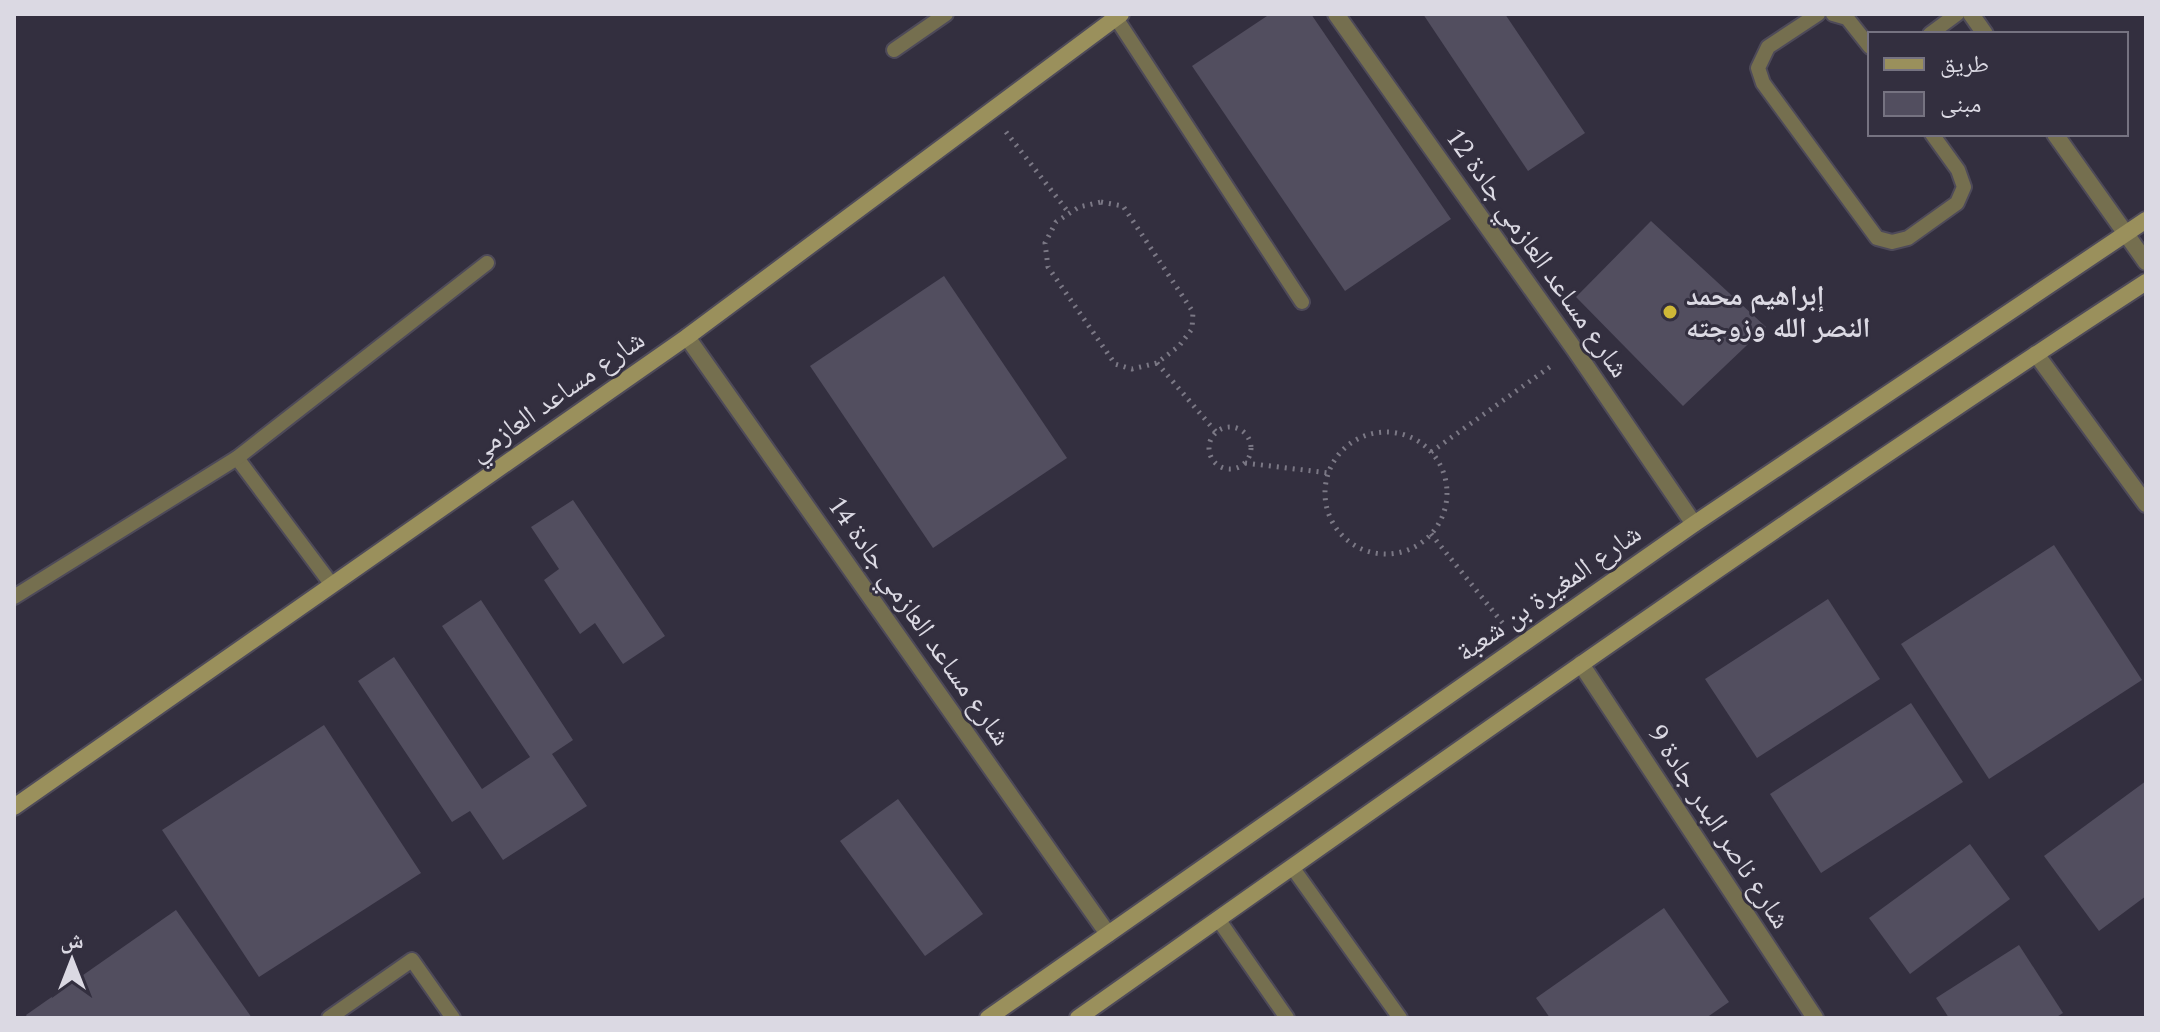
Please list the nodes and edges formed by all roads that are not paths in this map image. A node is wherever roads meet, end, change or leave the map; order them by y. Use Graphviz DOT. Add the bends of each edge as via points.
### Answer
graph roads {
  1 [pos="946,14"];
  2 [pos="1336,14"];
  3 [pos="1818,14"];
  4 [pos="1833,14"];
  5 [pos="1957,14"];
  6 [pos="1971,14"];
  7 [pos="1118,16"];
  8 [pos="1933,32"];
  9 [pos="1984,32"];
  10 [pos="1868,44"];
  11 [pos="894,50"];
  12 [pos="1933,136"];
  13 [pos="2056,136"];
  14 [pos="2146,220"];
  15 [pos="2125,233"];
  16 [pos="2146,262"];
  17 [pos="487,263"];
  18 [pos="2146,282"];
  19 [pos="1302,302"];
  20 [pos="687,337"];
  21 [pos="2036,354"];
  22 [pos="237,458"];
  23 [pos="2146,504"];
  24 [pos="1694,524"];
  25 [pos="332,585"];
  26 [pos="14,597"];
  27 [pos="1581,664"];
  28 [pos="14,807"];
  29 [pos="1292,867"];
  30 [pos="1218,919"];
  31 [pos="1108,934"];
  32 [pos="329,1018"];
  33 [pos="453,1018"];
  34 [pos="988,1018"];
  35 [pos="1078,1018"];
  36 [pos="1287,1018"];
  37 [pos="1400,1018"];
  38 [pos="1815,1018"];
  1 -- 11 [label="lane"];
  2 -- 24 [label="street, شارع مساعد العازمي جادة 12"];
  3 -- 12 [label="lane" via="1768,47 1758,68 1763,83 1877,238 1908,238 1957,203 1964,187"];
  4 -- 10 [label="lane" via="1847,18"];
  5 -- 8 [label="lane"];
  6 -- 9 [label="street"];
  7 -- 19 [label="lane"];
  7 -- 20 [label="main road, شارع مساعد العازمي"];
  13 -- 15 [label="street"];
  14 -- 15 [label="main road, شارع المغيرة بن شعبة"];
  15 -- 16 [label="street"];
  15 -- 24 [label="main road, شارع المغيرة بن شعبة"];
  17 -- 22 [label="lane"];
  18 -- 21 [label="main road"];
  20 -- 25 [label="main road, شارع مساعد العازمي"];
  20 -- 31 [label="street, شارع مساعد العازمي جادة 14"];
  21 -- 23 [label="street"];
  21 -- 27 [label="main road"];
  22 -- 25 [label="lane"];
  22 -- 26 [label="lane"];
  24 -- 31 [label="main road, شارع المغيرة بن شعبة"];
  25 -- 28 [label="main road, شارع مساعد العازمي"];
  27 -- 29 [label="main road"];
  27 -- 38 [label="street, شارع ناصر البدر جادة 9"];
  29 -- 30 [label="main road"];
  29 -- 37 [label="lane"];
  30 -- 35 [label="main road"];
  30 -- 36 [label="lane"];
  31 -- 34 [label="main road, شارع المغيرة بن شعبة"];
  32 -- 33 [label="lane" via="412,960"];
}
